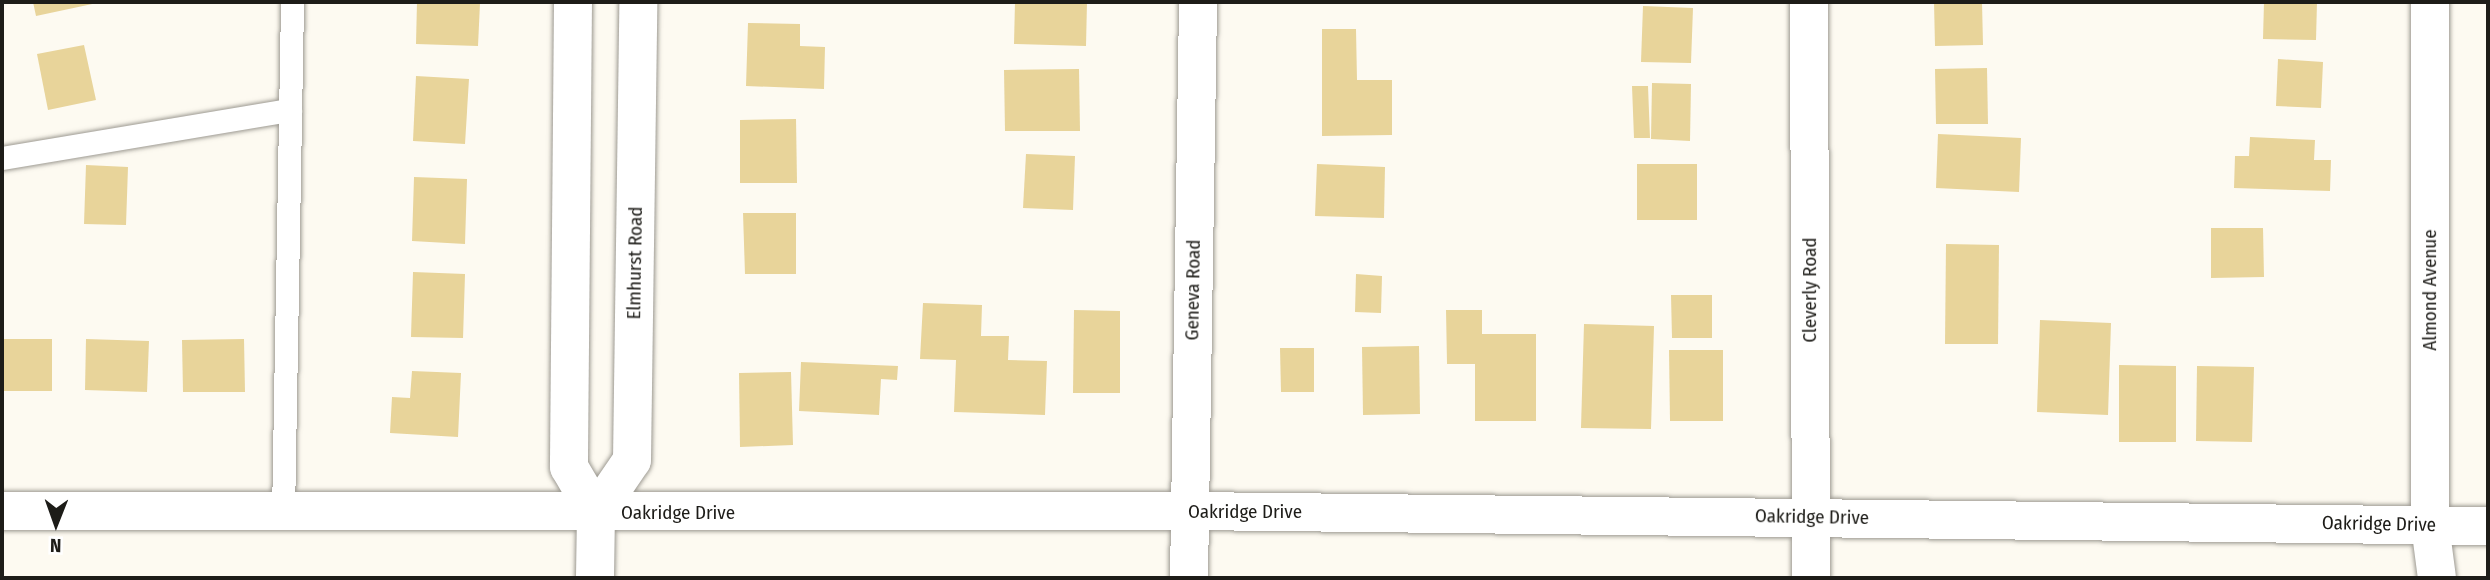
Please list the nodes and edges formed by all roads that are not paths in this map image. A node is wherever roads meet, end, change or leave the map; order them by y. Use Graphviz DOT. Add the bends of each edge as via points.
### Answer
graph roads {
  1 [pos="292,2"];
  2 [pos="573,2"];
  3 [pos="638,2"];
  4 [pos="1198,2"];
  5 [pos="1809,2"];
  6 [pos="2430,2"];
  7 [pos="290,110"];
  8 [pos="2,158"];
  9 [pos="2,511"];
  10 [pos="1190,511"];
  11 [pos="596,513"];
  12 [pos="282,514"];
  13 [pos="1811,517"];
  14 [pos="2430,525"];
  15 [pos="2488,526"];
  16 [pos="595,578"];
  17 [pos="1189,578"];
  18 [pos="1811,578"];
  19 [pos="2437,578"];
  1 -- 7 [label="lane"];
  2 -- 11 [label="street" via="569,467"];
  3 -- 11 [label="street, Elmhurst Road" via="632,460"];
  4 -- 10 [label="street, Geneva Road"];
  5 -- 13 [label="street, Cleverly Road"];
  6 -- 14 [label="street, Almond Avenue"];
  7 -- 8 [label="lane"];
  7 -- 12 [label="lane"];
  9 -- 12 [label="street, Oakridge Drive"];
  10 -- 11 [label="street, Oakridge Drive"];
  10 -- 13 [label="street, Oakridge Drive"];
  10 -- 17 [label="street, Geneva Road"];
  11 -- 12 [label="street, Oakridge Drive"];
  11 -- 16 [label="street"];
  13 -- 14 [label="street, Oakridge Drive"];
  13 -- 18 [label="street, Cleverly Road"];
  14 -- 15 [label="street, Oakridge Drive"];
  14 -- 19 [label="street, Almond Avenue"];
}
